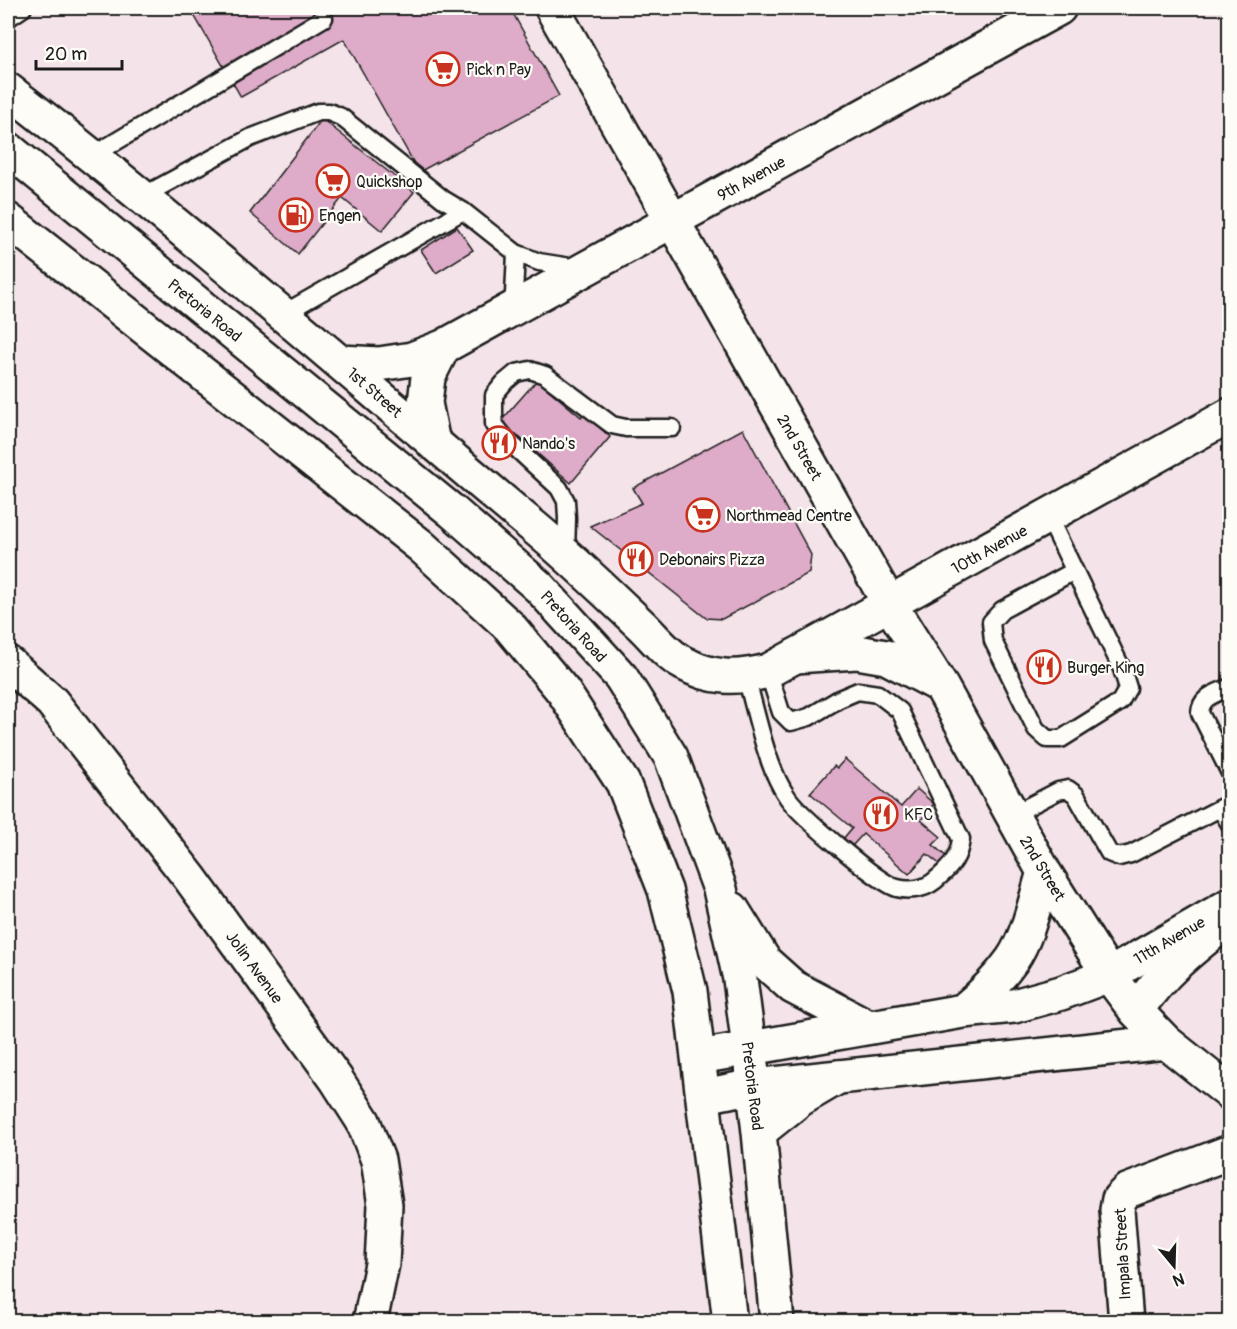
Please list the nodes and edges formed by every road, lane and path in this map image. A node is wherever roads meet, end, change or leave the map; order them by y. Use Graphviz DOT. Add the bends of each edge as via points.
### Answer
graph roads {
  1 [pos="24,8"];
  2 [pos="552,8"];
  3 [pos="1059,8"];
  4 [pos="8,18"];
  5 [pos="324,18"];
  6 [pos="8,90"];
  7 [pos="8,149"];
  8 [pos="90,157"];
  9 [pos="141,197"];
  10 [pos="463,211"];
  11 [pos="8,220"];
  12 [pos="674,220"];
  13 [pos="516,253"];
  14 [pos="586,269"];
  15 [pos="508,311"];
  16 [pos="281,315"];
  17 [pos="443,347"];
  18 [pos="340,362"];
  19 [pos="1230,415"];
  20 [pos="672,428"];
  21 [pos="433,443"];
  22 [pos="1048,516"];
  23 [pos="566,554"];
  24 [pos="1074,570"];
  25 [pos="890,604"];
  26 [pos="8,663"];
  27 [pos="769,668"];
  28 [pos="941,686"];
  29 [pos="1230,687"];
  30 [pos="1230,772"];
  31 [pos="1225,806"];
  32 [pos="1012,815"];
  33 [pos="1230,824"];
  34 [pos="1044,872"];
  35 [pos="720,890"];
  36 [pos="1230,905"];
  37 [pos="1230,919"];
  38 [pos="1109,975"];
  39 [pos="963,1011"];
  40 [pos="1136,1011"];
  41 [pos="869,1027"];
  42 [pos="1166,1042"];
  43 [pos="749,1048"];
  44 [pos="699,1057"];
  45 [pos="838,1077"];
  46 [pos="754,1086"];
  47 [pos="1230,1092"];
  48 [pos="704,1096"];
  49 [pos="759,1132"];
  50 [pos="1230,1152"];
  51 [pos="370,1322"];
  52 [pos="730,1322"];
  53 [pos="777,1322"];
  54 [pos="1126,1322"];
  1 -- 4 [label="lane"];
  2 -- 12 [label="street, 2nd Street"];
  3 -- 12 [label="street, 9th Avenue"];
  5 -- 8 [label="lane"];
  6 -- 8 [label="street, 1st Street"];
  7 -- 35 [label="street, Pretoria Road" via="453,512 539,587 621,677 671,757"];
  8 -- 9 [label="street, 1st Street"];
  9 -- 10 [label="lane" via="250,138 318,112 329,112 341,117 443,200"];
  9 -- 16 [label="street, 1st Street"];
  10 -- 13 [label="lane"];
  10 -- 16 [label="lane"];
  11 -- 44 [label="street" via="421,546 509,626 556,683 623,783 665,890 690,991"];
  12 -- 14 [label="street, 9th Avenue"];
  12 -- 25 [label="street, 2nd Street"];
  13 -- 14 [label="lane" via="539,262"];
  13 -- 15 [label="lane" via="514,294"];
  14 -- 15 [label="street, 9th Avenue"];
  15 -- 17 [label="street, 9th Avenue"];
  16 -- 18 [label="street, 1st Street"];
  17 -- 18 [label="street, 9th Avenue" via="412,359 378,364"];
  17 -- 21 [label="street" via="428,377 425,403"];
  18 -- 21 [label="street, 1st Street"];
  19 -- 22 [label="street, 10th Avenue"];
  20 -- 23 [label="lane" via="612,425 545,375 530,370 516,373 504,383 494,395 494,424 559,488 566,501"];
  21 -- 23 [label="street, 1st Street"];
  22 -- 24 [label="lane"];
  22 -- 25 [label="street, 10th Avenue"];
  23 -- 27 [label="street, 1st Street" via="680,662 709,675"];
  24 -- 24 [label="lane" via="1128,688 1120,702 1061,739 1047,739 1036,729 993,641 991,622 1002,610"];
  25 -- 27 [label="street, 10th Avenue"];
  25 -- 28 [label="street, 2nd Street"];
  26 -- 51 [label="street, Jolin Avenue" via="52,702 176,860 363,1121 378,1160 385,1205 382,1264"];
  27 -- 27 [label="lane" via="781,712 791,722 858,692 878,694 900,711 961,839 959,855 934,882 920,889 897,888 880,880 789,800 775,776"];
  27 -- 28 [label="street, 1st Street" via="857,652 886,657"];
  28 -- 32 [label="street, 2nd Street"];
  29 -- 30 [label="lane" via="1206,698 1200,713"];
  31 -- 32 [label="lane" via="1119,857 1109,853 1076,795 1068,789"];
  31 -- 33 [label="lane"];
  32 -- 34 [label="street, 2nd Street"];
  34 -- 38 [label="street, 2nd Street"];
  34 -- 39 [label="street" via="1013,959 989,989"];
  35 -- 41 [label="street" via="765,962 793,987"];
  35 -- 43 [label="street, Pretoria Road" via="740,979"];
  36 -- 38 [label="street, 11th Avenue"];
  37 -- 40 [label="street" via="1161,977"];
  38 -- 39 [label="street, 11th Avenue" via="1014,1006"];
  38 -- 40 [label="street, 2nd Street"];
  39 -- 41 [label="street, 11th Avenue"];
  40 -- 42 [label="street, 2nd Street"];
  41 -- 43 [label="street, 11th Avenue"];
  42 -- 45 [label="street"];
  42 -- 47 [label="street, 2nd Street"];
  43 -- 44 [label="street, 11th Avenue"];
  43 -- 46 [label="street, Pretoria Road"];
  44 -- 48 [label="street"];
  45 -- 46 [label="street"];
  45 -- 49 [label="street" via="799,1100"];
  46 -- 48 [label="street"];
  46 -- 49 [label="street, Pretoria Road"];
  48 -- 52 [label="street"];
  49 -- 53 [label="street, Pretoria Road"];
  50 -- 54 [label="street, Impala Street" via="1127,1191 1119,1199"];
}
